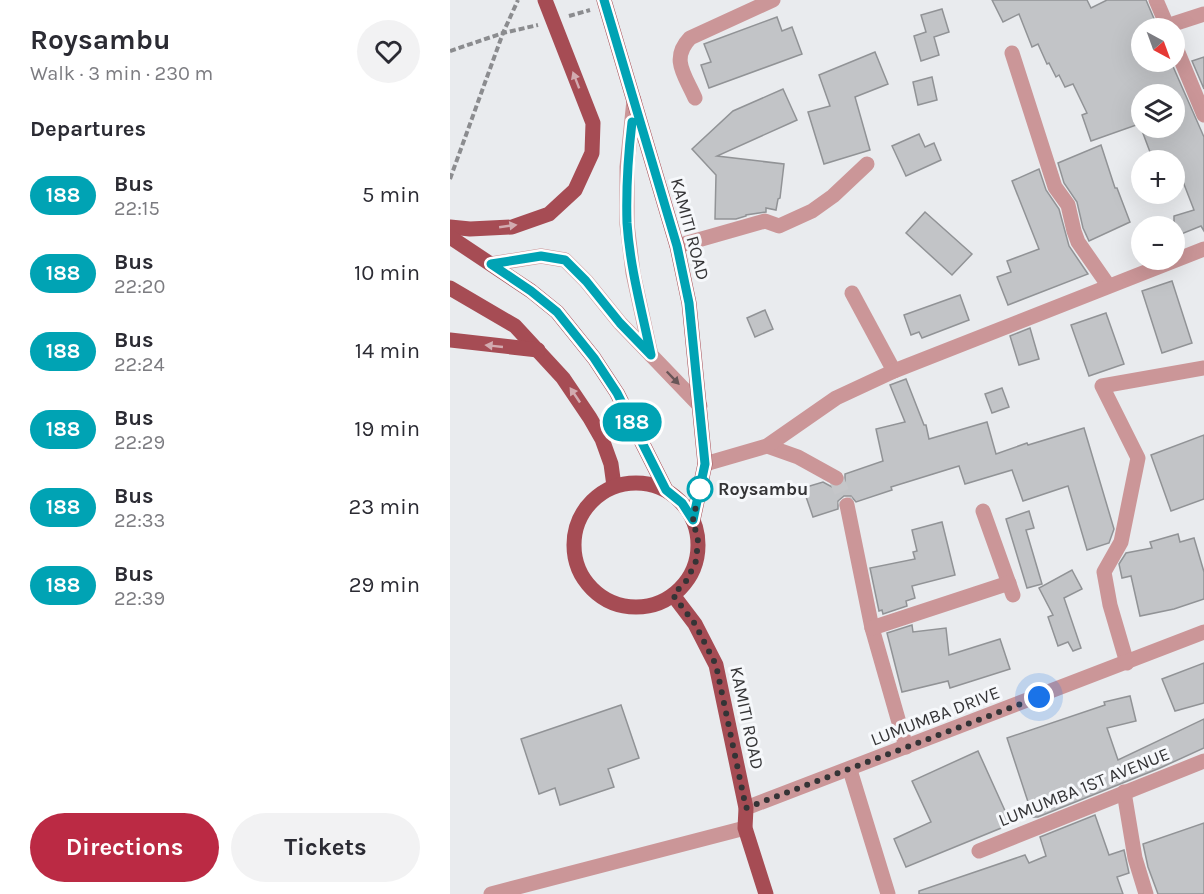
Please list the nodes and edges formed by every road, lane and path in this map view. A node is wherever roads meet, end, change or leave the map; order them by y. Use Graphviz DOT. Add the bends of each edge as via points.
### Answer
graph roads {
  1 [pos="518,0"];
  2 [pos="545,0"];
  3 [pos="773,0"];
  4 [pos="1156,0"];
  5 [pos="604,2"];
  6 [pos="1204,14"];
  7 [pos="1164,18"];
  8 [pos="553,21"];
  9 [pos="1185,21"];
  10 [pos="503,33"];
  11 [pos="450,51"];
  12 [pos="1012,53"];
  13 [pos="1185,70"];
  14 [pos="695,98"];
  15 [pos="634,100"];
  16 [pos="1204,115"];
  17 [pos="867,164"];
  18 [pos="450,179"];
  19 [pos="450,227"];
  20 [pos="450,237"];
  21 [pos="677,246"];
  22 [pos="1204,249"];
  23 [pos="491,264"];
  24 [pos="1108,285"];
  25 [pos="450,288"];
  26 [pos="852,293"];
  27 [pos="450,340"];
  28 [pos="538,350"];
  29 [pos="651,355"];
  30 [pos="1204,368"];
  31 [pos="894,371"];
  32 [pos="700,406"];
  33 [pos="767,446"];
  34 [pos="705,464"];
  35 [pos="836,477"];
  36 [pos="614,486"];
  37 [pos="666,490"];
  38 [pos="847,505"];
  39 [pos="983,511"];
  40 [pos="693,520"];
  41 [pos="673,595"];
  42 [pos="872,628"];
  43 [pos="1204,632"];
  44 [pos="1127,663"];
  45 [pos="906,747"];
  46 [pos="1204,761"];
  47 [pos="850,770"];
  48 [pos="1124,792"];
  49 [pos="746,808"];
  50 [pos="745,828"];
  51 [pos="979,851"];
  52 [pos="491,894"];
  53 [pos="766,894"];
  54 [pos="888,894"];
  55 [pos="1146,894"];
  1 -- 10 [label="path"];
  2 -- 8 [label="main road"];
  3 -- 14 [label="street" via="684,44 679,61"];
  4 -- 7 [label="street"];
  5 -- 8 [label="path"];
  5 -- 15 [label="main road, KAMITI ROAD"];
  6 -- 9 [label="street"];
  8 -- 10 [label="path"];
  19 -- 8 [label="main road, one-way" via="512,227 549,214 576,190 592,153 593,123"];
  10 -- 11 [label="path"];
  10 -- 18 [label="path"];
  12 -- 24 [label="street" via="1055,187 1068,204 1078,242"];
  13 -- 16 [label="street"];
  15 -- 21 [label="main road, KAMITI ROAD"];
  15 -- 29 [label="street, KAMITI ROAD" via="627,167 627,224"];
  17 -- 21 [label="street" via="812,211 779,226 765,221"];
  20 -- 23 [label="main road"];
  21 -- 32 [label="main road, KAMITI ROAD" via="689,303"];
  22 -- 24 [label="street"];
  23 -- 29 [label="street" via="541,256 565,260"];
  23 -- 37 [label="main road" via="557,312 594,358 617,393"];
  24 -- 31 [label="street"];
  25 -- 28 [label="main road" via="515,326"];
  26 -- 31 [label="street"];
  28 -- 27 [label="main road, one-way"];
  36 -- 28 [label="main road, one-way" via="602,439 563,378"];
  29 -- 32 [label="street, one-way"];
  30 -- 44 [label="street" via="1102,386 1138,458 1121,542 1104,572"];
  31 -- 33 [label="street" via="836,399"];
  32 -- 34 [label="main road, KAMITI ROAD"];
  33 -- 34 [label="street"];
  33 -- 35 [label="street"];
  34 -- 40 [label="main road, KAMITI ROAD"];
  36 -- 37 [label="main road" via="647,483"];
  36 -- 41 [label="main road" via="590,502 578,520 573,540 575,560 583,579 597,594 615,604 635,608"];
  37 -- 40 [label="main road" via="682,503"];
  38 -- 42 [label="street"];
  39 -- 42 [label="street" via="1011,589"];
  40 -- 41 [label="main road, KAMITI ROAD" via="698,541 696,561 687,580"];
  41 -- 49 [label="main road, KAMITI ROAD" via="695,624 716,665"];
  42 -- 45 [label="street"];
  43 -- 44 [label="street, LUMUMBA DRIVE"];
  44 -- 45 [label="street, LUMUMBA DRIVE"];
  45 -- 47 [label="street, LUMUMBA DRIVE"];
  46 -- 48 [label="street, LUMUMBA 1ST AVENUE"];
  47 -- 49 [label="street, LUMUMBA DRIVE"];
  47 -- 54 [label="street"];
  48 -- 51 [label="street, LUMUMBA 1ST AVENUE"];
  48 -- 55 [label="street" via="1135,858"];
  49 -- 50 [label="main road, KAMITI ROAD"];
  50 -- 52 [label="street"];
  50 -- 53 [label="main road, KAMITI ROAD"];
}
